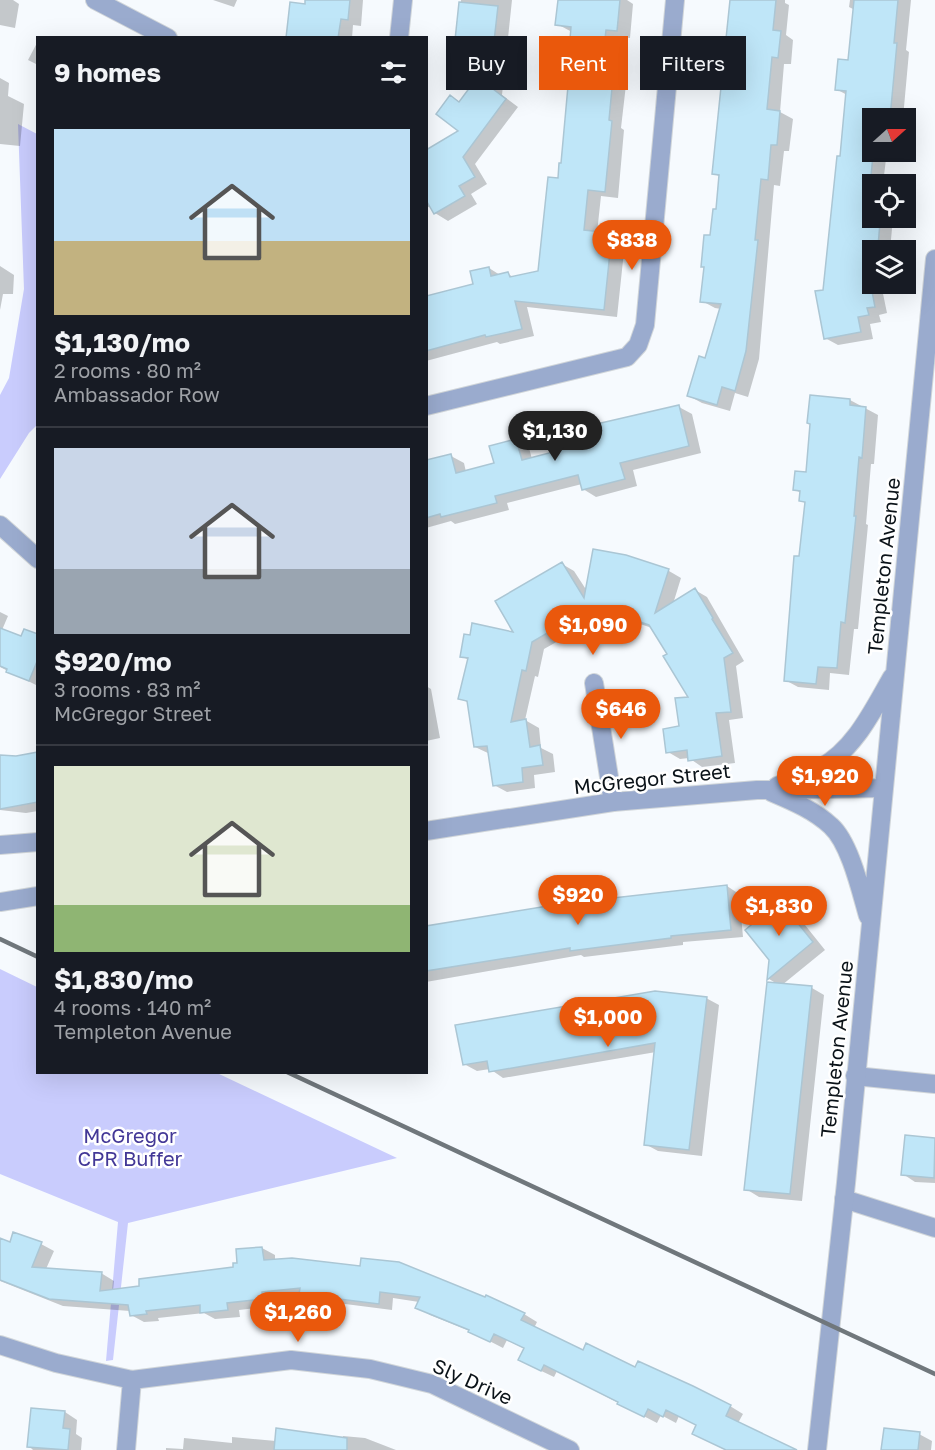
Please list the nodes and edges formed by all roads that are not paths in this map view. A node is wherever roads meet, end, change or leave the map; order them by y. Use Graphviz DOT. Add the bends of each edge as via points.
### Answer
graph roads {
  1 [pos="95,0"];
  2 [pos="403,0"];
  3 [pos="675,0"];
  4 [pos="164,36"];
  5 [pos="399,36"];
  6 [pos="935,265"];
  7 [pos="428,406"];
  8 [pos="0,525"];
  9 [pos="36,557"];
  10 [pos="895,672"];
  11 [pos="594,683"];
  12 [pos="884,788"];
  13 [pos="767,790"];
  14 [pos="613,802"];
  15 [pos="428,831"];
  16 [pos="36,842"];
  17 [pos="0,845"];
  18 [pos="36,896"];
  19 [pos="0,902"];
  20 [pos="871,926"];
  21 [pos="855,1076"];
  22 [pos="935,1084"];
  23 [pos="844,1199"];
  24 [pos="935,1228"];
  25 [pos="0,1345"];
  26 [pos="132,1380"];
  27 [pos="126,1450"];
  28 [pos="570,1450"];
  29 [pos="817,1450"];
  1 -- 4 [label="street"];
  2 -- 5 [label="street"];
  3 -- 7 [label="street" via="645,325 638,345 627,357"];
  6 -- 10 [label="street, Templeton Avenue"];
  8 -- 9 [label="street"];
  10 -- 12 [label="street, Templeton Avenue"];
  10 -- 13 [label="street" via="847,747 821,768"];
  11 -- 14 [label="street"];
  12 -- 13 [label="street, McGregor Street"];
  12 -- 20 [label="street, Templeton Avenue"];
  13 -- 14 [label="street, McGregor Street"];
  13 -- 20 [label="street" via="833,827 848,852"];
  14 -- 15 [label="street, McGregor Street"];
  16 -- 17 [label="street"];
  18 -- 19 [label="street"];
  20 -- 21 [label="street, Templeton Avenue"];
  21 -- 22 [label="street"];
  21 -- 23 [label="street, Templeton Avenue"];
  23 -- 24 [label="street"];
  23 -- 29 [label="street, Templeton Avenue"];
  25 -- 26 [label="street, Sly Drive" via="56,1363"];
  26 -- 27 [label="street"];
  26 -- 28 [label="street, Sly Drive" via="291,1360 370,1368 432,1384"];
}
